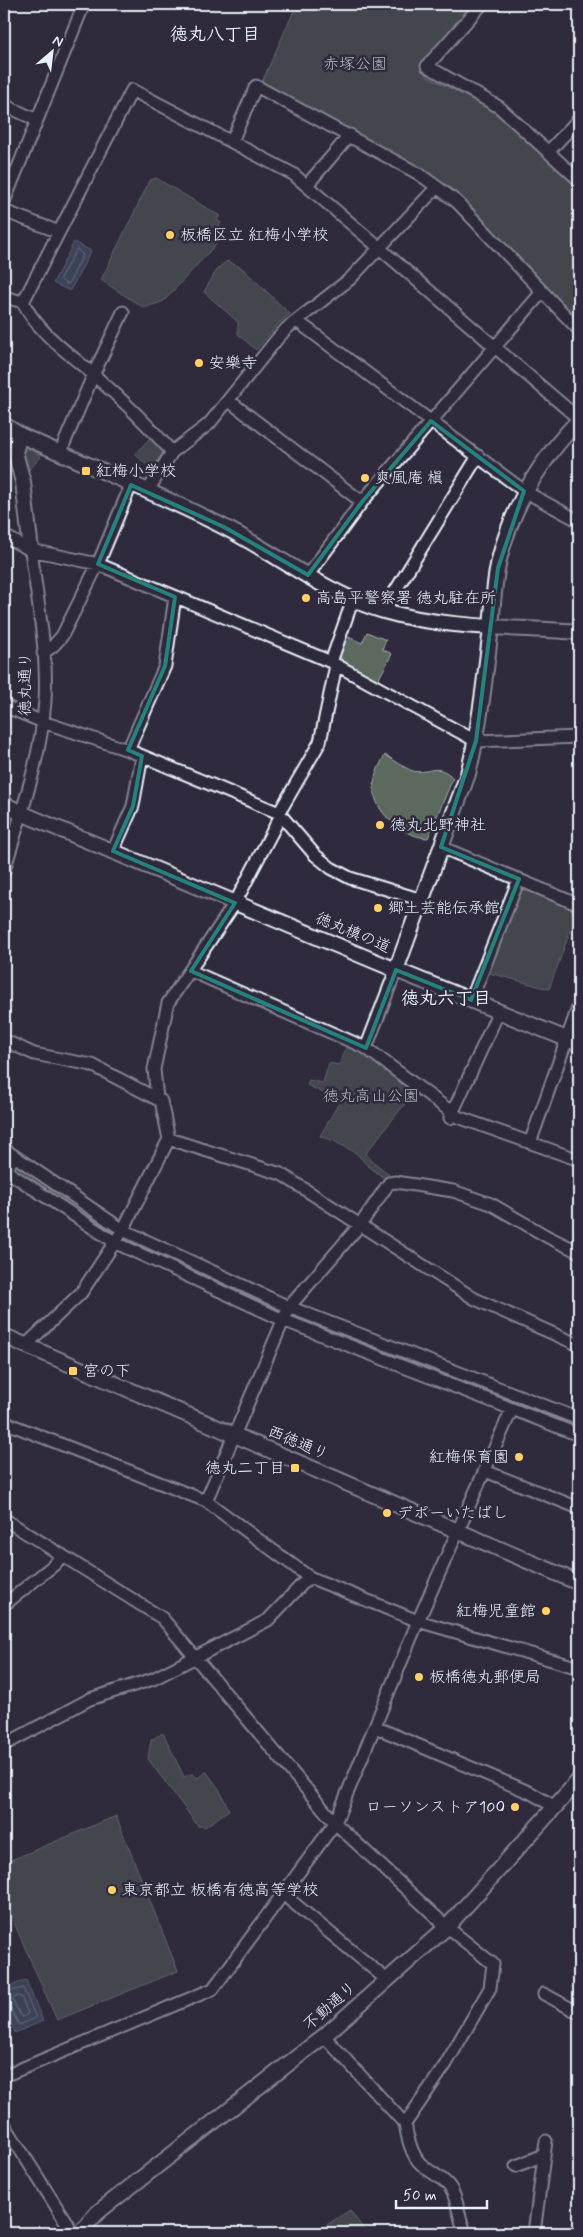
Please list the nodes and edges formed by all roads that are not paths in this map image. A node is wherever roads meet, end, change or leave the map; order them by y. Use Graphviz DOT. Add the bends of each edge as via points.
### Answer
graph roads {
  1 [pos="84,4"];
  2 [pos="482,4"];
  3 [pos="4,105"];
  4 [pos="579,118"];
  5 [pos="37,120"];
  6 [pos="350,136"];
  7 [pos="232,141"];
  8 [pos="548,151"];
  9 [pos="579,180"];
  10 [pos="307,185"];
  11 [pos="437,187"];
  12 [pos="4,202"];
  13 [pos="4,211"];
  14 [pos="59,232"];
  15 [pos="379,248"];
  16 [pos="542,292"];
  17 [pos="4,297"];
  18 [pos="23,302"];
  19 [pos="123,312"];
  20 [pos="297,321"];
  21 [pos="579,330"];
  22 [pos="496,346"];
  23 [pos="94,375"];
  24 [pos="228,400"];
  25 [pos="579,420"];
  26 [pos="431,421"];
  27 [pos="4,424"];
  28 [pos="20,435"];
  29 [pos="172,452"];
  30 [pos="60,453"];
  31 [pos="478,456"];
  32 [pos="131,485"];
  33 [pos="147,492"];
  34 [pos="524,492"];
  35 [pos="362,502"];
  36 [pos="579,521"];
  37 [pos="4,536"];
  38 [pos="31,550"];
  39 [pos="98,564"];
  40 [pos="308,575"];
  41 [pos="175,597"];
  42 [pos="353,599"];
  43 [pos="383,611"];
  44 [pos="491,625"];
  45 [pos="579,632"];
  46 [pos="43,653"];
  47 [pos="334,664"];
  48 [pos="4,706"];
  49 [pos="43,722"];
  50 [pos="579,737"];
  51 [pos="476,741"];
  52 [pos="128,750"];
  53 [pos="142,756"];
  54 [pos="4,804"];
  55 [pos="21,813"];
  56 [pos="280,814"];
  57 [pos="441,847"];
  58 [pos="113,852"];
  59 [pos="4,871"];
  60 [pos="519,879"];
  61 [pos="422,900"];
  62 [pos="235,903"];
  63 [pos="579,905"];
  64 [pos="396,970"];
  65 [pos="191,971"];
  66 [pos="471,1000"];
  67 [pos="579,1004"];
  68 [pos="499,1011"];
  69 [pos="4,1040"];
  70 [pos="573,1041"];
  71 [pos="366,1048"];
  72 [pos="157,1098"];
  73 [pos="451,1116"];
  74 [pos="169,1139"];
  75 [pos="530,1143"];
  76 [pos="4,1149"];
  77 [pos="14,1157"];
  78 [pos="579,1160"];
  79 [pos="360,1225"];
  80 [pos="124,1230"];
  81 [pos="116,1243"];
  82 [pos="579,1252"];
  83 [pos="288,1307"];
  84 [pos="283,1320"];
  85 [pos="4,1336"];
  86 [pos="26,1345"];
  87 [pos="579,1345"];
  88 [pos="512,1409"];
  89 [pos="579,1419"];
  90 [pos="4,1422"];
  91 [pos="234,1435"];
  92 [pos="579,1435"];
  93 [pos="485,1471"];
  94 [pos="206,1501"];
  95 [pos="579,1508"];
  96 [pos="4,1519"];
  97 [pos="458,1531"];
  98 [pos="62,1554"];
  99 [pos="309,1577"];
  100 [pos="579,1583"];
  101 [pos="4,1605"];
  102 [pos="418,1621"];
  103 [pos="194,1657"];
  104 [pos="579,1668"];
  105 [pos="375,1727"];
  106 [pos="4,1745"];
  107 [pos="579,1780"];
  108 [pos="555,1806"];
  109 [pos="335,1823"];
  110 [pos="284,1892"];
  111 [pos="447,1926"];
  112 [pos="387,1980"];
  113 [pos="544,1994"];
  114 [pos="579,2013"];
  115 [pos="324,2036"];
  116 [pos="4,2076"];
  117 [pos="4,2124"];
  118 [pos="405,2124"];
  119 [pos="546,2141"];
  120 [pos="544,2155"];
  121 [pos="516,2166"];
  122 [pos="73,2233"];
  123 [pos="79,2233"];
  124 [pos="466,2233"];
  125 [pos="534,2233"];
  1 -- 5 [label="street"];
  2 -- 8 [label="street" via="427,66 499,107"];
  3 -- 5 [label="street"];
  4 -- 8 [label="street"];
  5 -- 12 [label="street"];
  6 -- 7 [label="street" via="256,86"];
  6 -- 10 [label="street"];
  6 -- 11 [label="street"];
  7 -- 10 [label="street"];
  7 -- 14 [label="street" via="132,90"];
  8 -- 9 [label="street"];
  10 -- 15 [label="street"];
  11 -- 15 [label="street"];
  11 -- 16 [label="street" via="457,202"];
  13 -- 14 [label="street"];
  14 -- 18 [label="street"];
  15 -- 20 [label="street" via="350,279"];
  15 -- 22 [label="street"];
  16 -- 21 [label="street"];
  16 -- 22 [label="street"];
  17 -- 18 [label="street"];
  18 -- 23 [label="street" via="28,313 45,331"];
  19 -- 23 [label="street"];
  20 -- 24 [label="street" via="277,339"];
  20 -- 26 [label="street"];
  22 -- 25 [label="street"];
  22 -- 26 [label="street"];
  23 -- 29 [label="street" via="143,419"];
  23 -- 30 [label="street"];
  24 -- 29 [label="street" via="209,424"];
  24 -- 35 [label="street"];
  25 -- 34 [label="street, 徳丸槙の道" via="548,455"];
  26 -- 31 [label="street"];
  26 -- 35 [label="street"];
  27 -- 28 [label="street"];
  28 -- 30 [label="street"];
  28 -- 38 [label="street, 徳丸通り" via="15,452 23,482"];
  29 -- 33 [label="street"];
  30 -- 32 [label="street"];
  31 -- 34 [label="street"];
  31 -- 43 [label="street"];
  32 -- 33 [label="street"];
  32 -- 39 [label="street"];
  33 -- 40 [label="street" via="224,527"];
  34 -- 36 [label="street"];
  34 -- 44 [label="street, 徳丸槙の道" via="500,557"];
  35 -- 40 [label="street"];
  37 -- 38 [label="street"];
  38 -- 39 [label="street"];
  38 -- 46 [label="street, 徳丸通り"];
  39 -- 41 [label="street"];
  39 -- 46 [label="street" via="62,636"];
  40 -- 42 [label="street"];
  41 -- 47 [label="street"];
  41 -- 52 [label="street" via="166,666"];
  42 -- 43 [label="street"];
  42 -- 47 [label="street"];
  43 -- 44 [label="street" via="434,621"];
  44 -- 45 [label="street"];
  44 -- 51 [label="street, 徳丸槙の道"];
  46 -- 49 [label="street, 徳丸通り" via="46,680"];
  47 -- 51 [label="street"];
  47 -- 56 [label="street" via="320,742"];
  48 -- 49 [label="street"];
  49 -- 52 [label="street"];
  49 -- 55 [label="street, 徳丸通り"];
  50 -- 51 [label="street"];
  51 -- 57 [label="street, 徳丸槙の道" via="468,774"];
  52 -- 53 [label="street"];
  53 -- 56 [label="street"];
  53 -- 58 [label="street" via="133,806"];
  54 -- 55 [label="street, 徳丸槙の道"];
  55 -- 58 [label="street, 徳丸槙の道"];
  55 -- 59 [label="street, 徳丸通り"];
  56 -- 61 [label="street" via="315,855 331,868 350,878"];
  56 -- 62 [label="street"];
  57 -- 60 [label="street"];
  57 -- 61 [label="street, 徳丸槙の道"];
  58 -- 62 [label="street, 徳丸槙の道"];
  60 -- 63 [label="street"];
  60 -- 66 [label="street"];
  61 -- 64 [label="street, 徳丸槙の道"];
  62 -- 64 [label="street, 徳丸槙の道"];
  62 -- 65 [label="street"];
  64 -- 66 [label="street"];
  64 -- 71 [label="street"];
  65 -- 71 [label="street"];
  65 -- 72 [label="street" via="168,1003 154,1069"];
  66 -- 68 [label="street"];
  67 -- 70 [label="street"];
  68 -- 70 [label="street"];
  68 -- 73 [label="street"];
  69 -- 72 [label="street" via="34,1054 92,1065"];
  70 -- 75 [label="street"];
  71 -- 73 [label="street"];
  72 -- 74 [label="street" via="165,1111"];
  73 -- 75 [label="street"];
  74 -- 79 [label="street" via="281,1174"];
  74 -- 80 [label="street"];
  75 -- 78 [label="street"];
  76 -- 77 [label="street"];
  77 -- 80 [label="street"];
  77 -- 81 [label="street" via="5,1170"];
  79 -- 82 [label="street" via="389,1183 436,1186 491,1204"];
  79 -- 83 [label="street"];
  79 -- 87 [label="street" via="475,1299"];
  80 -- 81 [label="street"];
  80 -- 83 [label="street"];
  81 -- 84 [label="street"];
  81 -- 86 [label="street" via="81,1293"];
  83 -- 84 [label="street"];
  83 -- 89 [label="street"];
  84 -- 88 [label="street"];
  84 -- 91 [label="street"];
  85 -- 86 [label="street, 西徳通り"];
  86 -- 91 [label="street, 西徳通り"];
  88 -- 92 [label="street"];
  88 -- 93 [label="street"];
  90 -- 94 [label="street"];
  91 -- 94 [label="street"];
  91 -- 97 [label="street, 西徳通り"];
  93 -- 95 [label="street"];
  93 -- 97 [label="street"];
  94 -- 99 [label="street"];
  96 -- 98 [label="street"];
  97 -- 100 [label="street, 西徳通り"];
  97 -- 102 [label="street"];
  98 -- 101 [label="street" via="55,1564"];
  98 -- 103 [label="street" via="162,1618"];
  99 -- 102 [label="street"];
  99 -- 103 [label="street" via="268,1620"];
  102 -- 104 [label="street"];
  102 -- 105 [label="street"];
  103 -- 106 [label="street" via="154,1679 90,1699"];
  103 -- 109 [label="street"];
  105 -- 108 [label="street"];
  105 -- 109 [label="street"];
  107 -- 108 [label="street, 不動通り"];
  108 -- 111 [label="street, 不動通り"];
  109 -- 110 [label="street"];
  109 -- 111 [label="street"];
  110 -- 112 [label="street"];
  110 -- 116 [label="street" via="213,1989"];
  111 -- 112 [label="street, 不動通り"];
  111 -- 118 [label="street" via="493,1964 493,1974 490,1988 446,2064"];
  112 -- 115 [label="street, 不動通り"];
  113 -- 114 [label="street"];
  115 -- 118 [label="street"];
  115 -- 123 [label="street, 不動通り" via="98,2212"];
  117 -- 122 [label="street"];
  118 -- 124 [label="street" via="420,2164 448,2184 452,2191"];
  119 -- 120 [label="street"];
  120 -- 121 [label="street"];
  120 -- 125 [label="street"];
}
